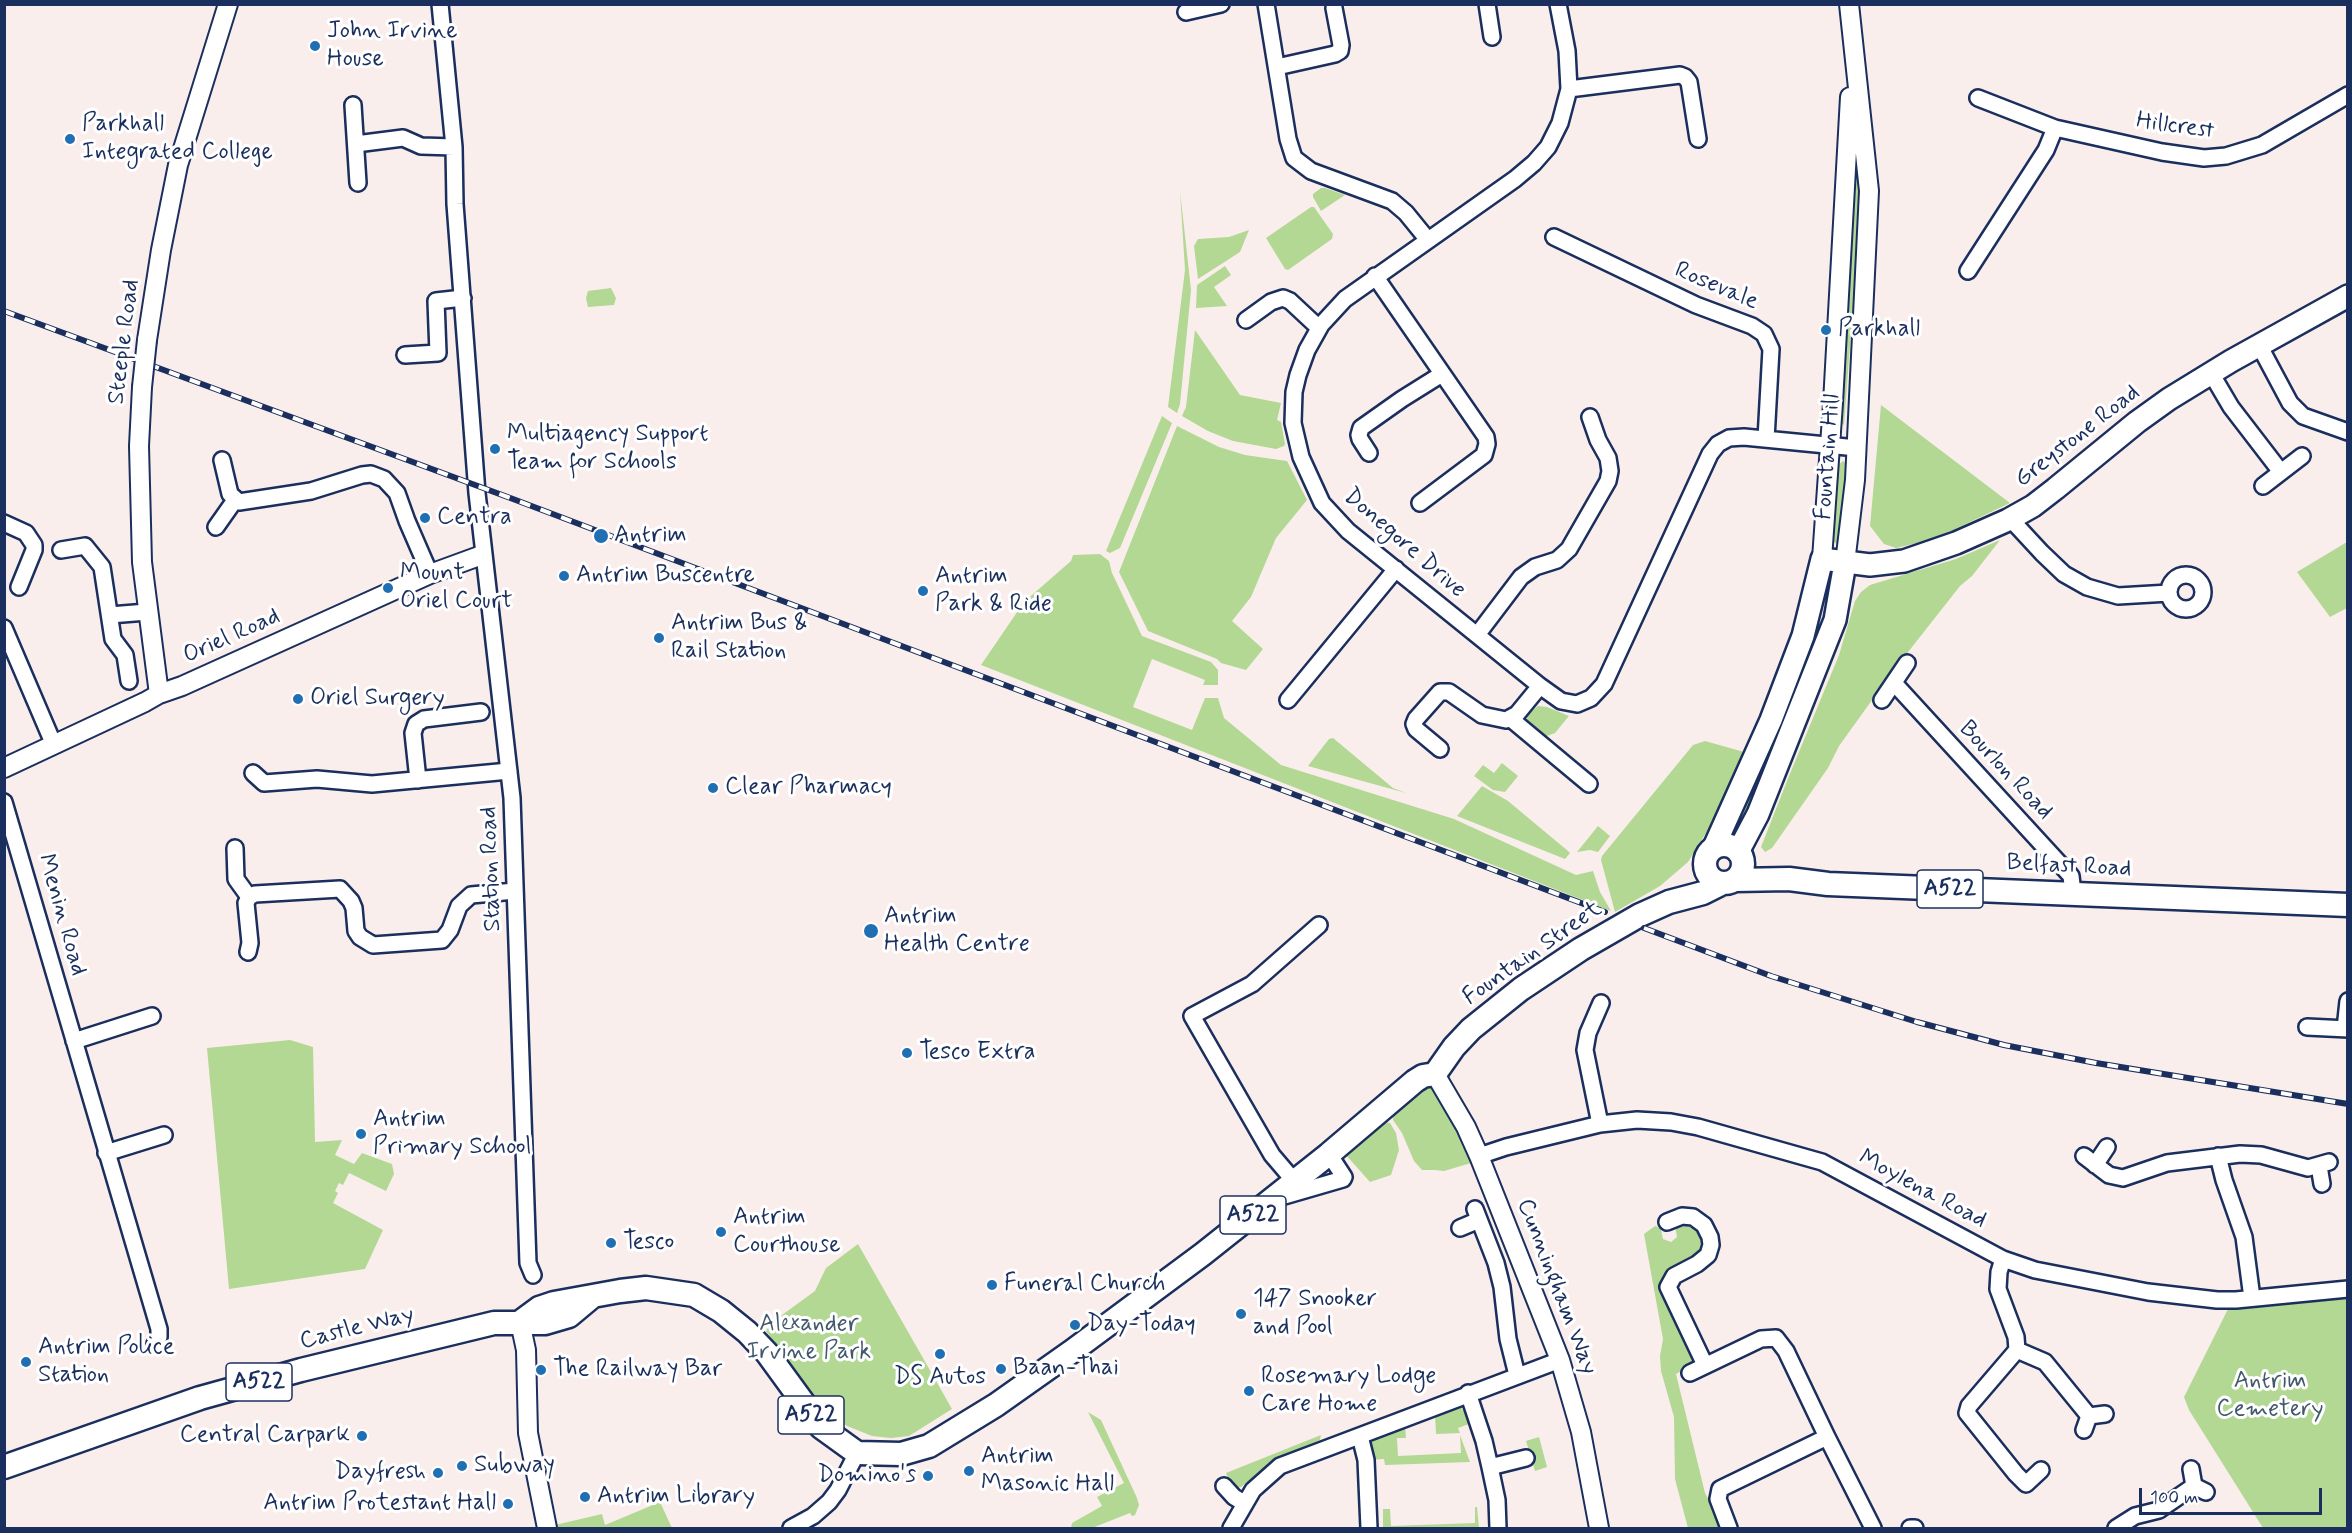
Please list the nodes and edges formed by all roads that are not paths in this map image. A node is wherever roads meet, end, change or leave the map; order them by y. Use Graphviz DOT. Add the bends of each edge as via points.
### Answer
graph roads {
  1 [pos="228,4"];
  2 [pos="440,4"];
  3 [pos="1221,4"];
  4 [pos="1266,4"];
  5 [pos="1487,4"];
  6 [pos="1558,4"];
  7 [pos="1849,4"];
  8 [pos="1334,8"];
  9 [pos="1186,12"];
  10 [pos="1492,38"];
  11 [pos="1854,46"];
  12 [pos="1277,67"];
  13 [pos="1569,89"];
  14 [pos="2348,95"];
  15 [pos="1978,98"];
  16 [pos="353,105"];
  17 [pos="2055,128"];
  18 [pos="1698,139"];
  19 [pos="356,144"];
  20 [pos="454,147"];
  21 [pos="358,183"];
  22 [pos="1554,237"];
  23 [pos="1428,240"];
  24 [pos="1968,271"];
  25 [pos="1375,276"];
  26 [pos="2348,296"];
  27 [pos="463,298"];
  28 [pos="1246,320"];
  29 [pos="1319,328"];
  30 [pos="2259,345"];
  31 [pos="405,355"];
  32 [pos="2211,373"];
  33 [pos="1443,374"];
  34 [pos="1590,417"];
  35 [pos="2348,432"];
  36 [pos="1766,439"];
  37 [pos="1831,444"];
  38 [pos="1857,448"];
  39 [pos="1369,453"];
  40 [pos="2302,456"];
  41 [pos="222,460"];
  42 [pos="2281,472"];
  43 [pos="2263,486"];
  44 [pos="235,500"];
  45 [pos="1420,503"];
  46 [pos="2012,518"];
  47 [pos="4,524"];
  48 [pos="216,527"];
  49 [pos="61,550"];
  50 [pos="482,555"];
  51 [pos="1822,559"];
  52 [pos="1845,563"];
  53 [pos="1396,569"];
  54 [pos="430,574"];
  55 [pos="19,587"];
  56 [pos="2169,593"];
  57 [pos="147,612"];
  58 [pos="110,615"];
  59 [pos="4,628"];
  60 [pos="1478,635"];
  61 [pos="1907,663"];
  62 [pos="129,681"];
  63 [pos="1894,683"];
  64 [pos="1540,686"];
  65 [pos="159,694"];
  66 [pos="1882,699"];
  67 [pos="1288,700"];
  68 [pos="481,712"];
  69 [pos="1511,719"];
  70 [pos="54,745"];
  71 [pos="1440,749"];
  72 [pos="4,768"];
  73 [pos="509,771"];
  74 [pos="254,773"];
  75 [pos="418,780"];
  76 [pos="1589,784"];
  77 [pos="4,802"];
  78 [pos="235,848"];
  79 [pos="1709,853"];
  80 [pos="1740,854"];
  81 [pos="1788,879"];
  82 [pos="1729,882"];
  83 [pos="515,891"];
  84 [pos="2073,893"];
  85 [pos="249,897"];
  86 [pos="1669,902"];
  87 [pos="2348,905"];
  88 [pos="1319,925"];
  89 [pos="248,952"];
  90 [pos="2348,1001"];
  91 [pos="1601,1003"];
  92 [pos="152,1016"];
  93 [pos="2307,1027"];
  94 [pos="2346,1029"];
  95 [pos="74,1041"];
  96 [pos="1435,1074"];
  97 [pos="1600,1124"];
  98 [pos="164,1135"];
  99 [pos="2107,1147"];
  100 [pos="106,1153"];
  101 [pos="1329,1154"];
  102 [pos="1479,1156"];
  103 [pos="2218,1156"];
  104 [pos="1295,1182"];
  105 [pos="2322,1184"];
  106 [pos="1273,1199"];
  107 [pos="1667,1222"];
  108 [pos="1460,1228"];
  109 [pos="2003,1259"];
  110 [pos="533,1275"];
  111 [pos="2348,1289"];
  112 [pos="2252,1298"];
  113 [pos="520,1322"];
  114 [pos="155,1344"];
  115 [pos="2017,1350"];
  116 [pos="1560,1359"];
  117 [pos="1705,1365"];
  118 [pos="1690,1373"];
  119 [pos="1517,1375"];
  120 [pos="1468,1393"];
  121 [pos="2093,1420"];
  122 [pos="1360,1436"];
  123 [pos="1827,1437"];
  124 [pos="857,1453"];
  125 [pos="1526,1458"];
  126 [pos="4,1467"];
  127 [pos="1490,1467"];
  128 [pos="2191,1469"];
  129 [pos="2042,1470"];
  130 [pos="1224,1486"];
  131 [pos="1244,1503"];
  132 [pos="547,1528"];
  133 [pos="791,1528"];
  134 [pos="1231,1528"];
  135 [pos="1369,1528"];
  136 [pos="1498,1528"];
  137 [pos="1599,1528"];
  138 [pos="1729,1528"];
  139 [pos="1873,1528"];
  140 [pos="1910,1528"];
  141 [pos="1915,1528"];
  142 [pos="2116,1528"];
  1 -- 57 [label="street, Steeple Road, bridge" via="178,165 147,340 139,446 139,516"];
  2 -- 20 [label="street"];
  3 -- 9 [label="street"];
  4 -- 12 [label="street"];
  5 -- 10 [label="street"];
  6 -- 13 [label="street, Donegore Drive"];
  7 -- 11 [label="street, Fountain Hill"];
  8 -- 12 [label="street" via="1340,51"];
  11 -- 37 [label="street, Fountain Hill"];
  11 -- 38 [label="street, Fountain Hill" via="1869,191"];
  12 -- 23 [label="street" via="1289,142 1297,161 1311,171 1392,201"];
  13 -- 18 [label="street" via="1680,75 1689,82"];
  13 -- 23 [label="street, Donegore Drive" via="1558,130 1540,156 1515,179"];
  14 -- 17 [label="street, Hillcrest" via="2262,145 2226,156 2195,158"];
  15 -- 17 [label="street, Hillcrest"];
  16 -- 19 [label="street"];
  17 -- 24 [label="street" via="2046,150"];
  19 -- 20 [label="street" via="404,138 421,146"];
  19 -- 21 [label="street"];
  20 -- 27 [label="street"];
  22 -- 36 [label="street, Rosevale" via="1764,334 1771,349"];
  23 -- 25 [label="street, Donegore Drive"];
  25 -- 29 [label="street, Donegore Drive" via="1345,299"];
  25 -- 33 [label="street"];
  26 -- 30 [label="main road, Greystone Road"];
  27 -- 31 [label="street" via="436,301 438,353"];
  27 -- 50 [label="street, Station Road"];
  28 -- 29 [label="street" via="1283,298"];
  29 -- 53 [label="street, Donegore Drive" via="1304,358 1294,392 1293,423 1301,457 1316,494 1331,514"];
  30 -- 32 [label="main road, Greystone Road"];
  30 -- 35 [label="street" via="2290,404 2303,416"];
  32 -- 42 [label="street" via="2231,407"];
  32 -- 46 [label="main road, Greystone Road" via="2137,422 2055,489"];
  33 -- 39 [label="street" via="1362,428 1360,439"];
  33 -- 45 [label="street" via="1487,444 1484,455"];
  34 -- 60 [label="street" via="1608,458 1608,481 1569,549 1557,560 1535,567 1521,577"];
  36 -- 37 [label="street, Donegore Drive"];
  36 -- 64 [label="street, Donegore Drive" via="1729,438 1712,451 1597,693 1585,702 1573,704 1557,699"];
  37 -- 38 [label="street, Donegore Drive"];
  37 -- 51 [label="street, Fountain Hill"];
  38 -- 52 [label="street, Fountain Hill"];
  40 -- 42 [label="street"];
  41 -- 44 [label="street"];
  42 -- 43 [label="street"];
  44 -- 48 [label="street"];
  44 -- 54 [label="street" via="244,503 311,491 362,475 377,476 397,493"];
  46 -- 52 [label="main road, Greystone Road" via="1904,561"];
  46 -- 56 [label="street" via="2064,574 2087,587 2118,596"];
  47 -- 55 [label="street" via="26,533 34,545"];
  49 -- 58 [label="street" via="85,546 102,567"];
  50 -- 54 [label="street, Oriel Road"];
  50 -- 73 [label="street, Station Road"];
  51 -- 52 [label="main road, Greystone Road"];
  51 -- 79 [label="main road, Fountain Hill" via="1803,636 1771,720"];
  52 -- 80 [label="main road, Fountain Hill" via="1835,620"];
  53 -- 60 [label="street, Donegore Drive"];
  53 -- 67 [label="street"];
  54 -- 65 [label="street, Oriel Road"];
  57 -- 58 [label="street"];
  57 -- 65 [label="street, Steeple Road"];
  58 -- 62 [label="street" via="113,639 126,657"];
  59 -- 70 [label="street"];
  60 -- 64 [label="street, Donegore Drive"];
  61 -- 63 [label="street"];
  63 -- 66 [label="street"];
  63 -- 84 [label="street, Bourlon Road" via="2071,876"];
  64 -- 69 [label="street"];
  65 -- 70 [label="street, Oriel Road"];
  68 -- 75 [label="street" via="424,719 416,724 413,733"];
  69 -- 71 [label="street" via="1489,718 1449,692 1440,692 1414,724"];
  69 -- 76 [label="street"];
  70 -- 72 [label="street, Oriel Road"];
  73 -- 75 [label="street"];
  73 -- 83 [label="street, Station Road"];
  74 -- 75 [label="street" via="264,783 317,778 364,784"];
  77 -- 95 [label="street, Menin Road"];
  78 -- 85 [label="street" via="236,879"];
  79 -- 80 [label="main road, A522" via="1726,845"];
  79 -- 82 [label="main road" via="1704,865 1708,876 1718,882"];
  79 -- 86 [label="main road, Fountain Street / A522"];
  80 -- 81 [label="main road, Belfast Road / A522"];
  80 -- 82 [label="main road" via="1743,867"];
  81 -- 82 [label="main road, Belfast Road / A522"];
  81 -- 84 [label="main road, Belfast Road / A522" via="1828,884"];
  82 -- 86 [label="main road, Fountain Street / A522"];
  83 -- 85 [label="street" via="471,895 459,906 442,940 373,945 356,931 354,908 340,889"];
  83 -- 110 [label="street, Station Road" via="528,1263"];
  84 -- 87 [label="main road, Belfast Road / A522"];
  85 -- 89 [label="street"];
  86 -- 96 [label="main road, Fountain Street / A522" via="1552,967 1496,1008 1454,1047"];
  88 -- 104 [label="street" via="1252,984 1192,1016 1272,1155"];
  90 -- 94 [label="street"];
  91 -- 97 [label="street" via="1585,1046"];
  92 -- 95 [label="street"];
  93 -- 94 [label="street"];
  95 -- 100 [label="street, Menin Road"];
  96 -- 101 [label="main road, Fountain Street / A522" via="1415,1081"];
  96 -- 102 [label="street, Cunningham Way"];
  97 -- 102 [label="street, Moylena Road"];
  97 -- 109 [label="street, Moylena Road" via="1637,1120 1698,1127 1822,1162"];
  98 -- 100 [label="street"];
  99 -- 103 [label="street" via="2090,1160 2109,1175 2123,1178 2167,1163"];
  100 -- 114 [label="street, Menin Road" via="159,1329"];
  101 -- 104 [label="main road, Fountain Street / A522"];
  101 -- 106 [label="street, Fountain Street" via="1343,1179"];
  102 -- 116 [label="street, Cunningham Way"];
  103 -- 105 [label="street" via="2253,1154 2302,1167 2324,1164"];
  103 -- 112 [label="street" via="2244,1237"];
  104 -- 106 [label="main road, Fountain Street / A522"];
  106 -- 124 [label="main road, Fountain Street / A522" via="1068,1355 929,1446 901,1454"];
  107 -- 117 [label="street" via="1682,1216 1693,1217 1704,1225 1710,1237 1708,1255 1674,1276 1668,1287"];
  108 -- 119 [label="street" via="1477,1214 1502,1287"];
  109 -- 112 [label="street, Moylena Road" via="2035,1270 2148,1292 2217,1300"];
  109 -- 115 [label="street" via="1998,1289"];
  111 -- 112 [label="street, Moylena Road"];
  113 -- 124 [label="main road, Castle Way / A522" via="539,1308 593,1296 646,1288 694,1295 747,1332 825,1432"];
  113 -- 126 [label="main road, Castle Way / A522" via="494,1323 212,1395"];
  113 -- 132 [label="street" via="526,1350 528,1425"];
  115 -- 121 [label="street" via="2044,1362"];
  115 -- 129 [label="street" via="1967,1413 2026,1484"];
  116 -- 119 [label="street"];
  116 -- 137 [label="street, Cunningham Way" via="1581,1432"];
  117 -- 118 [label="street"];
  117 -- 123 [label="street" via="1761,1340 1776,1338"];
  119 -- 120 [label="street"];
  120 -- 122 [label="street"];
  120 -- 127 [label="street"];
  122 -- 131 [label="street" via="1281,1466"];
  122 -- 135 [label="street" via="1366,1460"];
  123 -- 138 [label="street" via="1723,1487 1718,1499"];
  123 -- 139 [label="street"];
  124 -- 133 [label="street" via="829,1502"];
  125 -- 127 [label="street"];
  127 -- 136 [label="street"];
  128 -- 142 [label="street" via="2200,1489"];
  130 -- 131 [label="street"];
  131 -- 134 [label="street"];
  140 -- 141 [label="street"];
}
